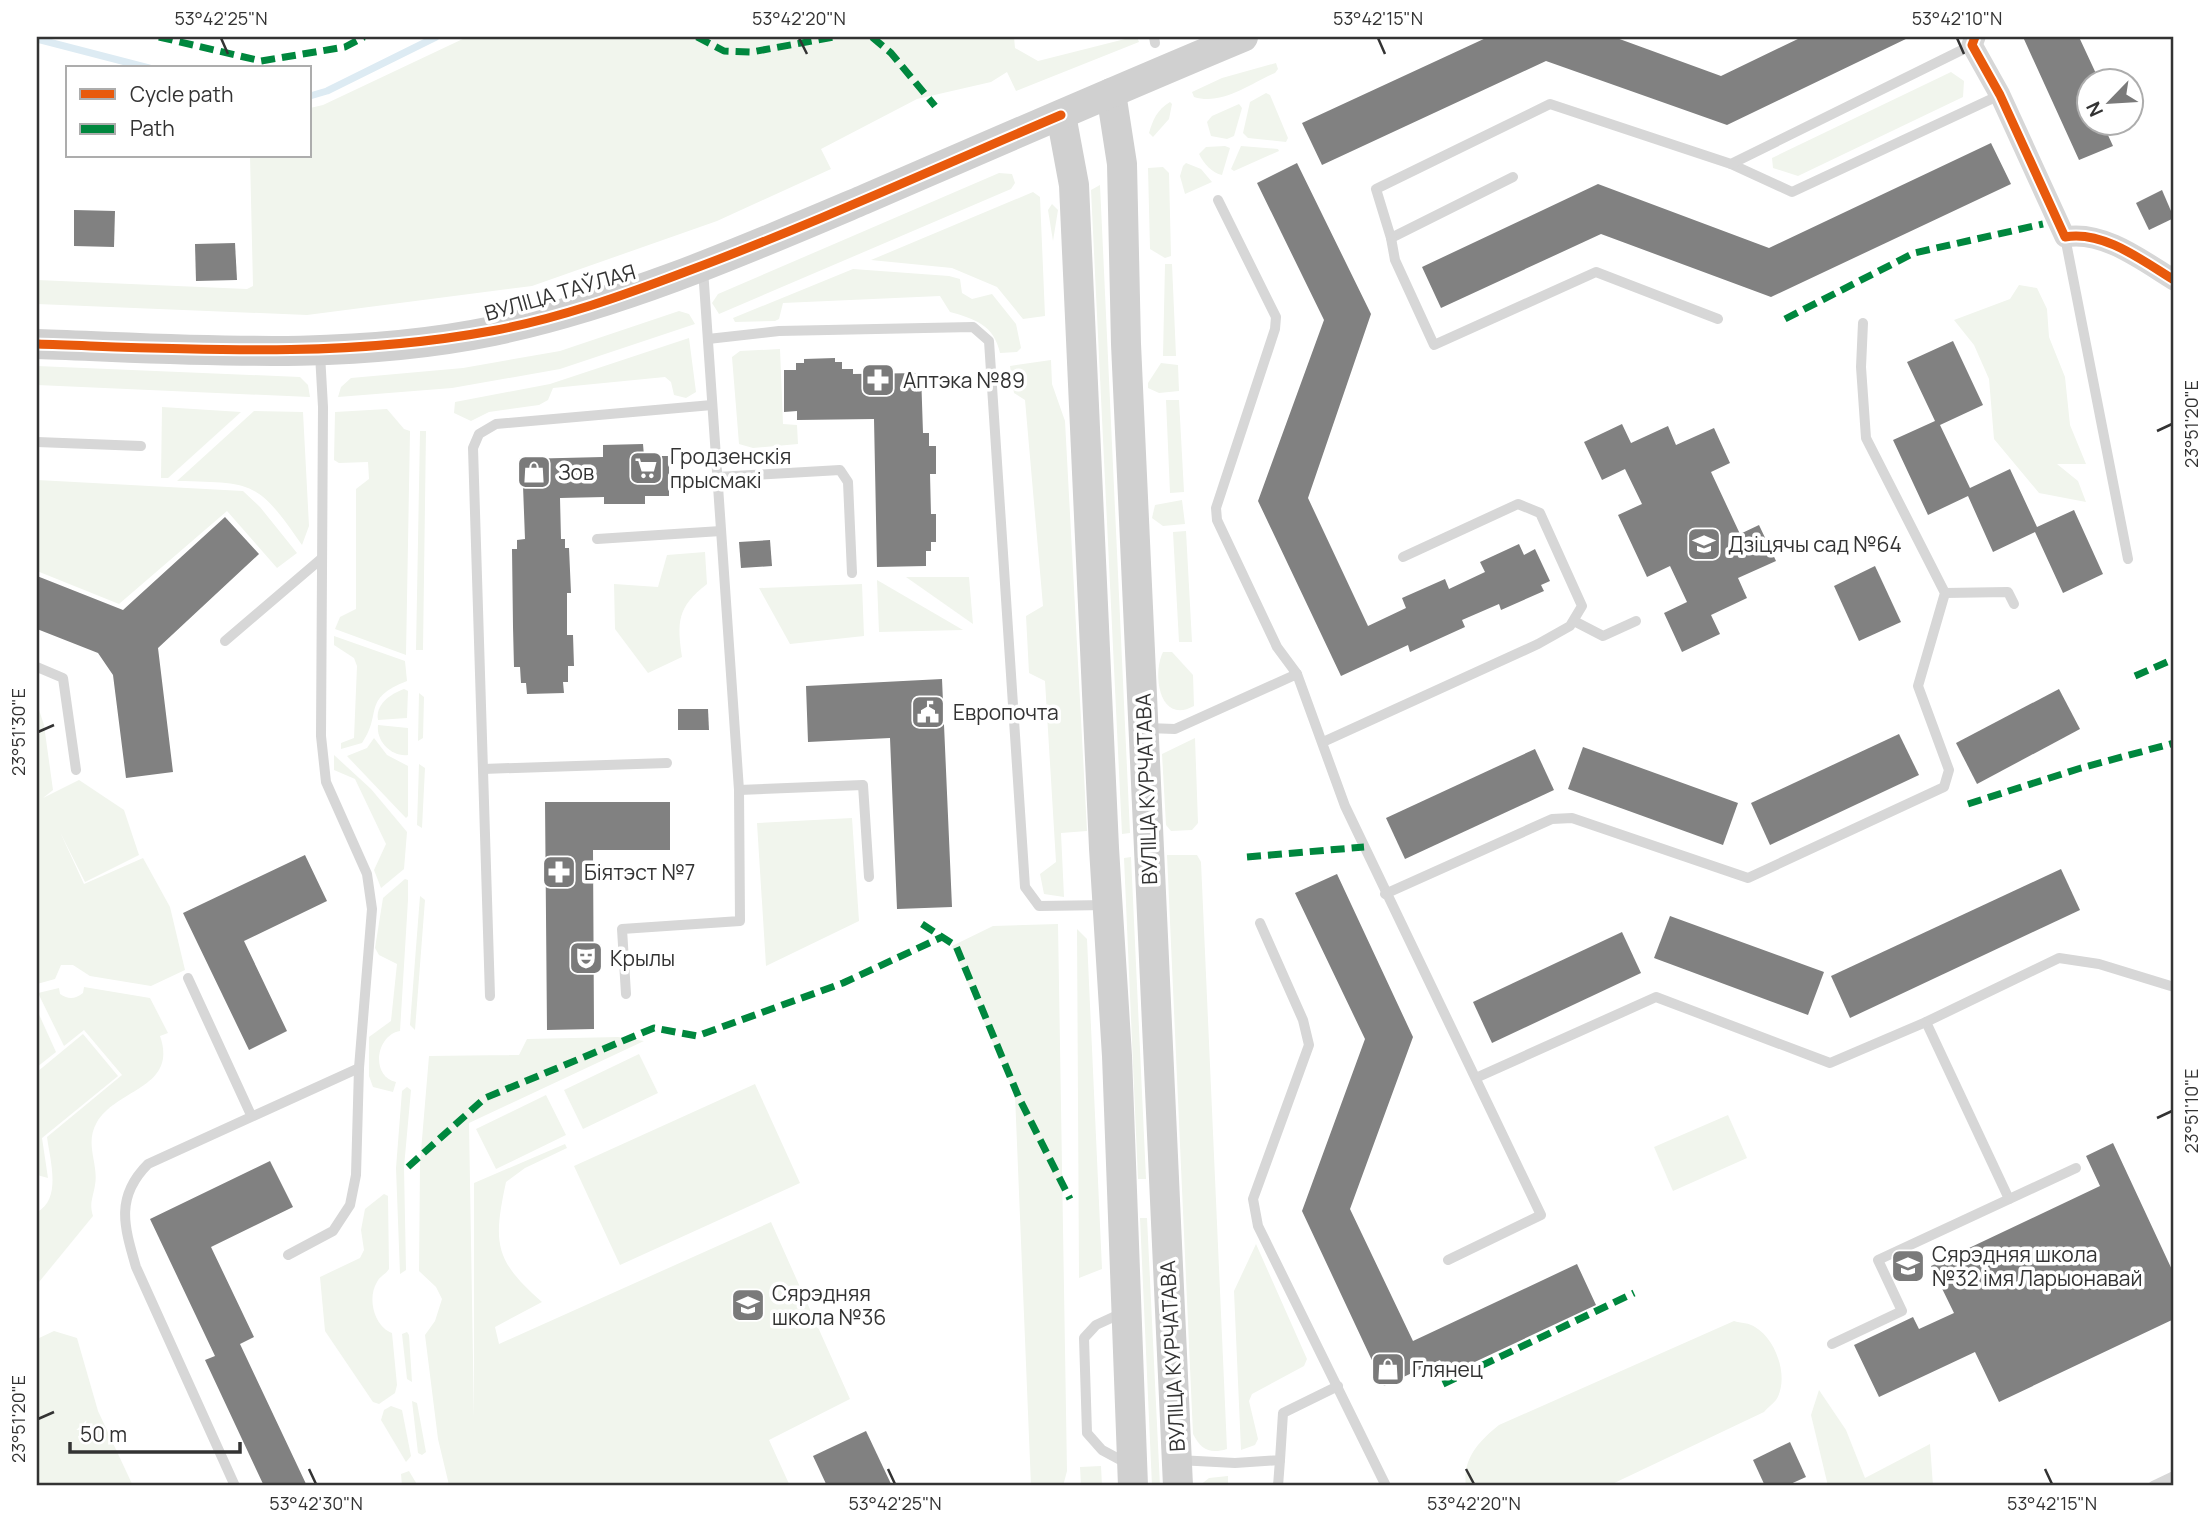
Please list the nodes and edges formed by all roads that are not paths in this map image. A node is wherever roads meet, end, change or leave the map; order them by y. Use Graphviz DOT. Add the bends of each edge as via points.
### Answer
graph roads {
  1 [pos="1243,37"];
  2 [pos="1974,41"];
  3 [pos="1111,93"];
  4 [pos="2000,95"];
  5 [pos="1061,116"];
  6 [pos="1731,164"];
  7 [pos="1513,177"];
  8 [pos="1218,200"];
  9 [pos="2065,237"];
  10 [pos="1391,238"];
  11 [pos="703,266"];
  12 [pos="2174,280"];
  13 [pos="1718,319"];
  14 [pos="1863,323"];
  15 [pos="708,339"];
  16 [pos="37,344"];
  17 [pos="320,351"];
  18 [pos="712,405"];
  19 [pos="37,442"];
  20 [pos="141,446"];
  21 [pos="718,477"];
  22 [pos="721,531"];
  23 [pos="597,539"];
  24 [pos="1403,556"];
  25 [pos="321,559"];
  26 [pos="2128,559"];
  27 [pos="852,573"];
  28 [pos="1945,593"];
  29 [pos="2014,604"];
  30 [pos="1574,621"];
  31 [pos="1636,621"];
  32 [pos="225,641"];
  33 [pos="37,667"];
  34 [pos="1297,674"];
  35 [pos="1144,728"];
  36 [pos="1323,742"];
  37 [pos="667,763"];
  38 [pos="483,769"];
  39 [pos="76,770"];
  40 [pos="739,790"];
  41 [pos="869,877"];
  42 [pos="1385,894"];
  43 [pos="1107,905"];
  44 [pos="1259,923"];
  45 [pos="188,978"];
  46 [pos="2174,987"];
  47 [pos="626,994"];
  48 [pos="490,996"];
  49 [pos="1926,1022"];
  50 [pos="359,1068"];
  51 [pos="1478,1077"];
  52 [pos="251,1115"];
  53 [pos="2076,1168"];
  54 [pos="1165,1197"];
  55 [pos="1120,1198"];
  56 [pos="2010,1199"];
  57 [pos="288,1255"];
  58 [pos="1448,1260"];
  59 [pos="1125,1312"];
  60 [pos="1832,1344"];
  61 [pos="1338,1386"];
  62 [pos="1280,1460"];
  63 [pos="1177,1473"];
  64 [pos="1132,1476"];
  65 [pos="2174,1476"];
  66 [pos="235,1486"];
  67 [pos="1278,1486"];
  68 [pos="1386,1486"];
  69 [pos="2153,1486"];
  1 -- 3 [label="main road, ВУЛІЦА ТАЎЛАЯ"];
  2 -- 4 [label="street"];
  2 -- 6 [label="lane"];
  3 -- 5 [label="main road, ВУЛІЦА ТАЎЛАЯ"];
  3 -- 35 [label="main road, ВУЛІЦА КУРЧАТАВА" via="1122,164"];
  4 -- 6 [label="lane" via="1792,192"];
  4 -- 9 [label="street"];
  5 -- 11 [label="main road, ВУЛІЦА ТАЎЛАЯ"];
  5 -- 43 [label="main road, ВУЛІЦА КУРЧАТАВА" via="1074,185"];
  6 -- 10 [label="lane" via="1550,104 1376,189"];
  7 -- 10 [label="lane"];
  8 -- 34 [label="lane" via="1276,317 1216,508 1217,520 1278,647"];
  9 -- 12 [label="street" via="2095,237"];
  9 -- 26 [label="lane"];
  10 -- 13 [label="lane" via="1395,260 1434,345 1596,272"];
  11 -- 15 [label="lane"];
  11 -- 17 [label="main road, ВУЛІЦА ТАЎЛАЯ" via="605,302 492,331"];
  14 -- 28 [label="lane" via="1866,438"];
  15 -- 18 [label="lane"];
  15 -- 43 [label="lane" via="779,331 973,327 989,341 1025,887 1039,906"];
  16 -- 17 [label="main road, ВУЛІЦА ТАЎЛАЯ"];
  17 -- 25 [label="lane"];
  18 -- 21 [label="lane"];
  18 -- 38 [label="lane" via="496,424 479,434 473,448"];
  19 -- 20 [label="lane"];
  21 -- 22 [label="lane"];
  21 -- 27 [label="lane" via="840,470 848,482"];
  22 -- 23 [label="lane"];
  22 -- 40 [label="lane"];
  24 -- 30 [label="lane" via="1518,504 1540,513 1582,606"];
  25 -- 32 [label="lane"];
  25 -- 50 [label="lane" via="321,736 326,782 367,874 372,909"];
  28 -- 29 [label="lane" via="2008,592"];
  28 -- 42 [label="lane" via="1918,686 1949,770 1944,787 1748,878 1572,818 1552,819"];
  30 -- 31 [label="lane" via="1604,636"];
  30 -- 36 [label="lane" via="1538,644"];
  33 -- 39 [label="lane" via="63,678"];
  34 -- 35 [label="lane" via="1174,729"];
  34 -- 36 [label="lane"];
  35 -- 54 [label="main road, ВУЛІЦА КУРЧАТАВА"];
  36 -- 42 [label="lane" via="1345,806"];
  37 -- 38 [label="lane"];
  38 -- 48 [label="lane"];
  40 -- 41 [label="lane" via="863,785"];
  40 -- 47 [label="lane" via="740,921 622,929"];
  42 -- 51 [label="lane"];
  43 -- 55 [label="main road, ВУЛІЦА КУРЧАТАВА"];
  44 -- 61 [label="lane" via="1303,1020 1309,1045 1253,1199 1258,1226"];
  45 -- 52 [label="lane"];
  46 -- 49 [label="lane" via="2099,964 2059,958"];
  49 -- 51 [label="lane" via="1830,1063 1656,997"];
  49 -- 56 [label="lane"];
  50 -- 52 [label="lane"];
  50 -- 57 [label="lane" via="356,1175 350,1205 333,1231"];
  51 -- 58 [label="lane" via="1541,1215"];
  52 -- 66 [label="lane" via="148,1164 126,1195 125,1229 136,1267"];
  53 -- 56 [label="lane"];
  54 -- 55 [label="main road"];
  54 -- 63 [label="main road, ВУЛІЦА КУРЧАТАВА"];
  55 -- 59 [label="main road, ВУЛІЦА КУРЧАТАВА"];
  56 -- 60 [label="lane" via="1878,1260 1902,1311"];
  59 -- 64 [label="main road, ВУЛІЦА КУРЧАТАВА"];
  59 -- 64 [label="lane" via="1096,1325 1084,1338 1087,1433"];
  61 -- 62 [label="lane" via="1283,1413"];
  61 -- 68 [label="lane"];
  62 -- 63 [label="lane"];
  62 -- 67 [label="lane"];
  65 -- 69 [label="lane"];
}
